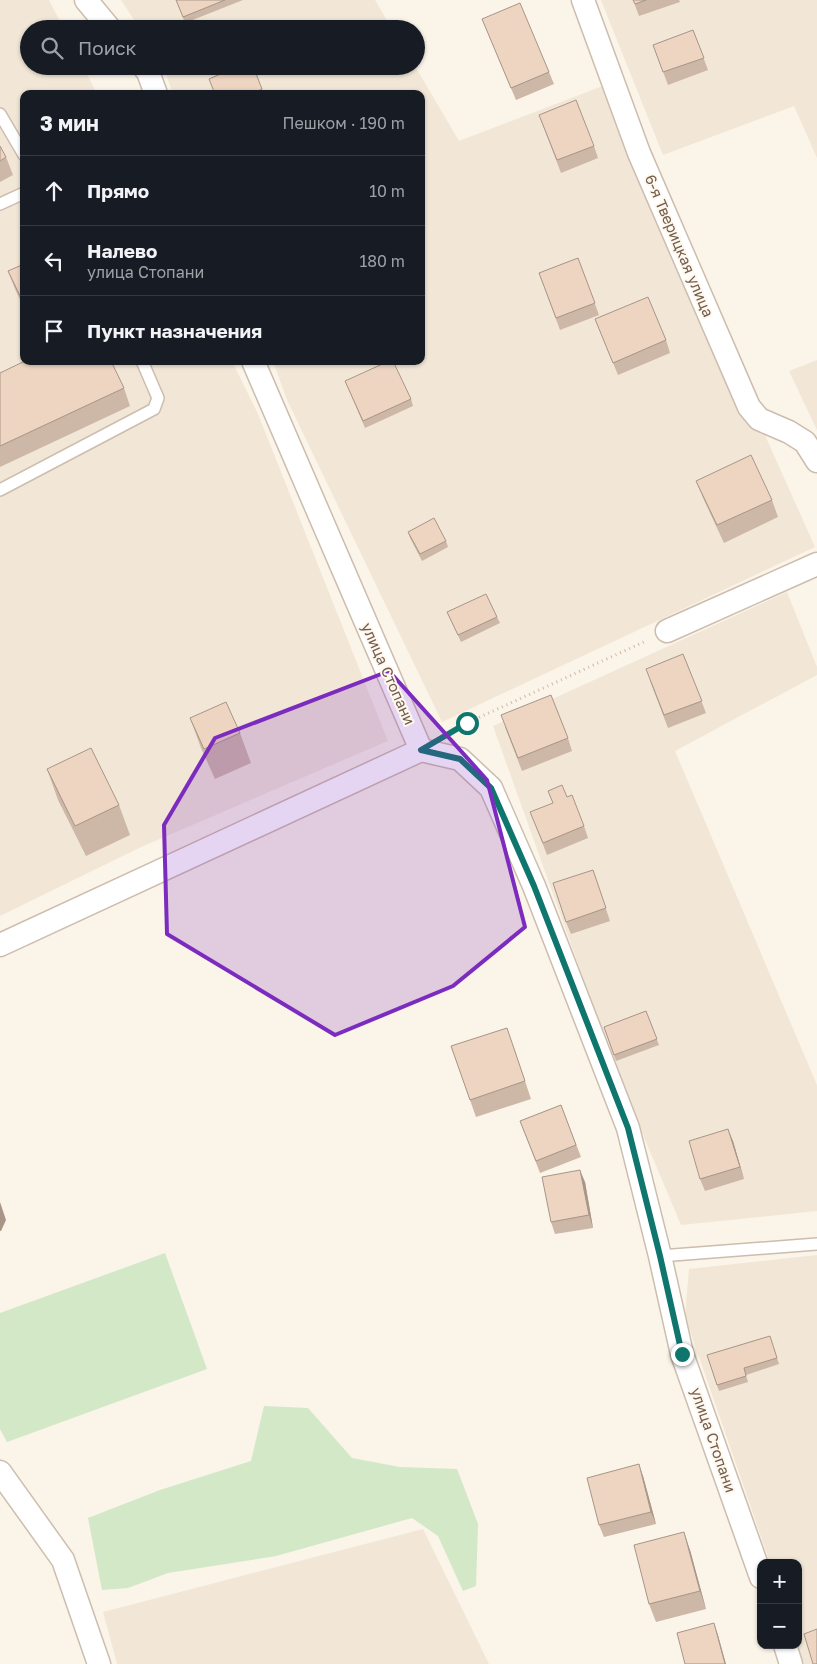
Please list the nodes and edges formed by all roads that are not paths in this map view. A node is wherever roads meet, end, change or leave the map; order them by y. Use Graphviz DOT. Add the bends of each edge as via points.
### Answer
graph roads {
  1 [pos="86,0"];
  2 [pos="583,0"];
  3 [pos="103,20"];
  4 [pos="149,75"];
  5 [pos="155,90"];
  6 [pos="0,114"];
  7 [pos="20,148"];
  8 [pos="20,196"];
  9 [pos="0,204"];
  10 [pos="144,365"];
  11 [pos="255,365"];
  12 [pos="817,460"];
  13 [pos="0,490"];
  14 [pos="817,564"];
  15 [pos="667,632"];
  16 [pos="421,750"];
  17 [pos="0,945"];
  18 [pos="817,1244"];
  19 [pos="660,1256"];
  20 [pos="0,1472"];
  21 [pos="757,1566"];
  22 [pos="786,1649"];
  23 [pos="99,1664"];
  24 [pos="791,1664"];
  1 -- 3 [label="street"];
  2 -- 12 [label="street, 6-я Тверицкая улица" via="639,153 749,407 759,419 804,442"];
  4 -- 5 [label="street"];
  6 -- 7 [label="lane"];
  8 -- 9 [label="lane"];
  10 -- 13 [label="lane" via="158,398 154,409"];
  11 -- 16 [label="street, улица Стопани"];
  14 -- 15 [label="street"];
  16 -- 17 [label="street"];
  16 -- 19 [label="street, улица Стопани" via="460,759 491,788 534,886 628,1128"];
  18 -- 19 [label="lane"];
  19 -- 21 [label="street, улица Стопани" via="682,1354"];
  20 -- 23 [label="street" via="63,1560"];
  22 -- 24 [label="street"];
}
